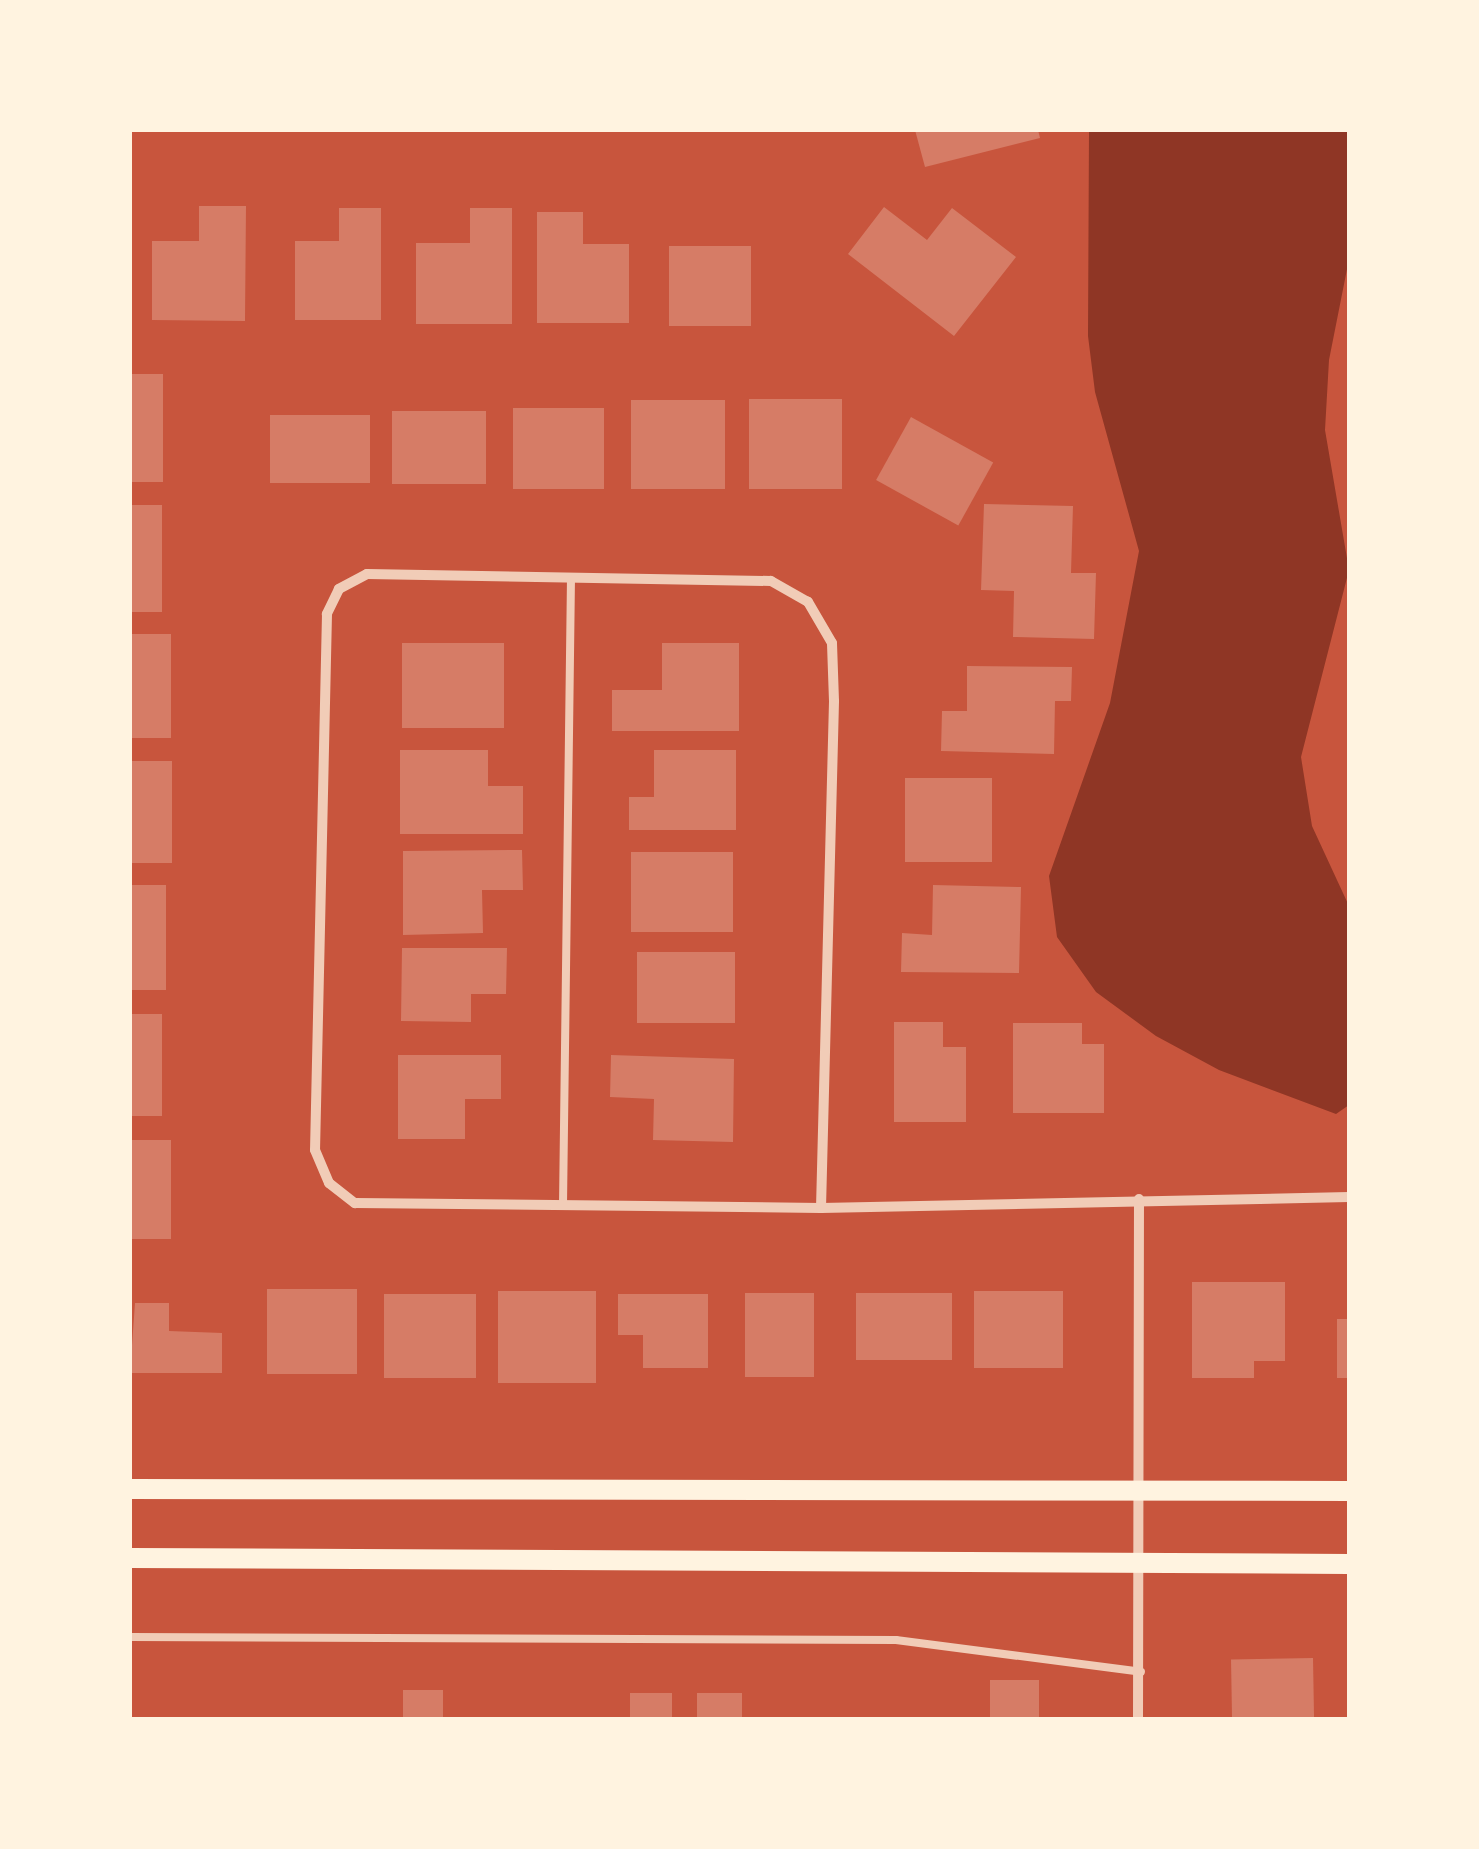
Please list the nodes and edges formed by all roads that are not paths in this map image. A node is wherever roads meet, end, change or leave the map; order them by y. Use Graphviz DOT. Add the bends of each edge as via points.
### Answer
graph roads {
  1 [pos="571,578"];
  2 [pos="1349,1197"];
  3 [pos="1139,1199"];
  4 [pos="563,1205"];
  5 [pos="821,1208"];
  6 [pos="130,1489"];
  7 [pos="1140,1490"];
  8 [pos="1349,1491"];
  9 [pos="130,1558"];
  10 [pos="1143,1564"];
  11 [pos="1349,1564"];
  12 [pos="130,1637"];
  13 [pos="1141,1672"];
  14 [pos="1138,1719"];
  1 -- 4 [label="lane"];
  1 -- 4 [label="street" via="367,574 339,588 327,614 316,1150 329,1183 356,1203"];
  1 -- 5 [label="street" via="771,581 808,602 832,644"];
  2 -- 3 [label="street"];
  3 -- 5 [label="street"];
  3 -- 7 [label="street"];
  4 -- 5 [label="street"];
  6 -- 7 [label="main road"];
  7 -- 8 [label="main road"];
  7 -- 10 [label="street"];
  9 -- 10 [label="main road"];
  10 -- 11 [label="main road"];
  10 -- 13 [label="street"];
  12 -- 13 [label="lane" via="896,1640"];
  13 -- 14 [label="street"];
}
